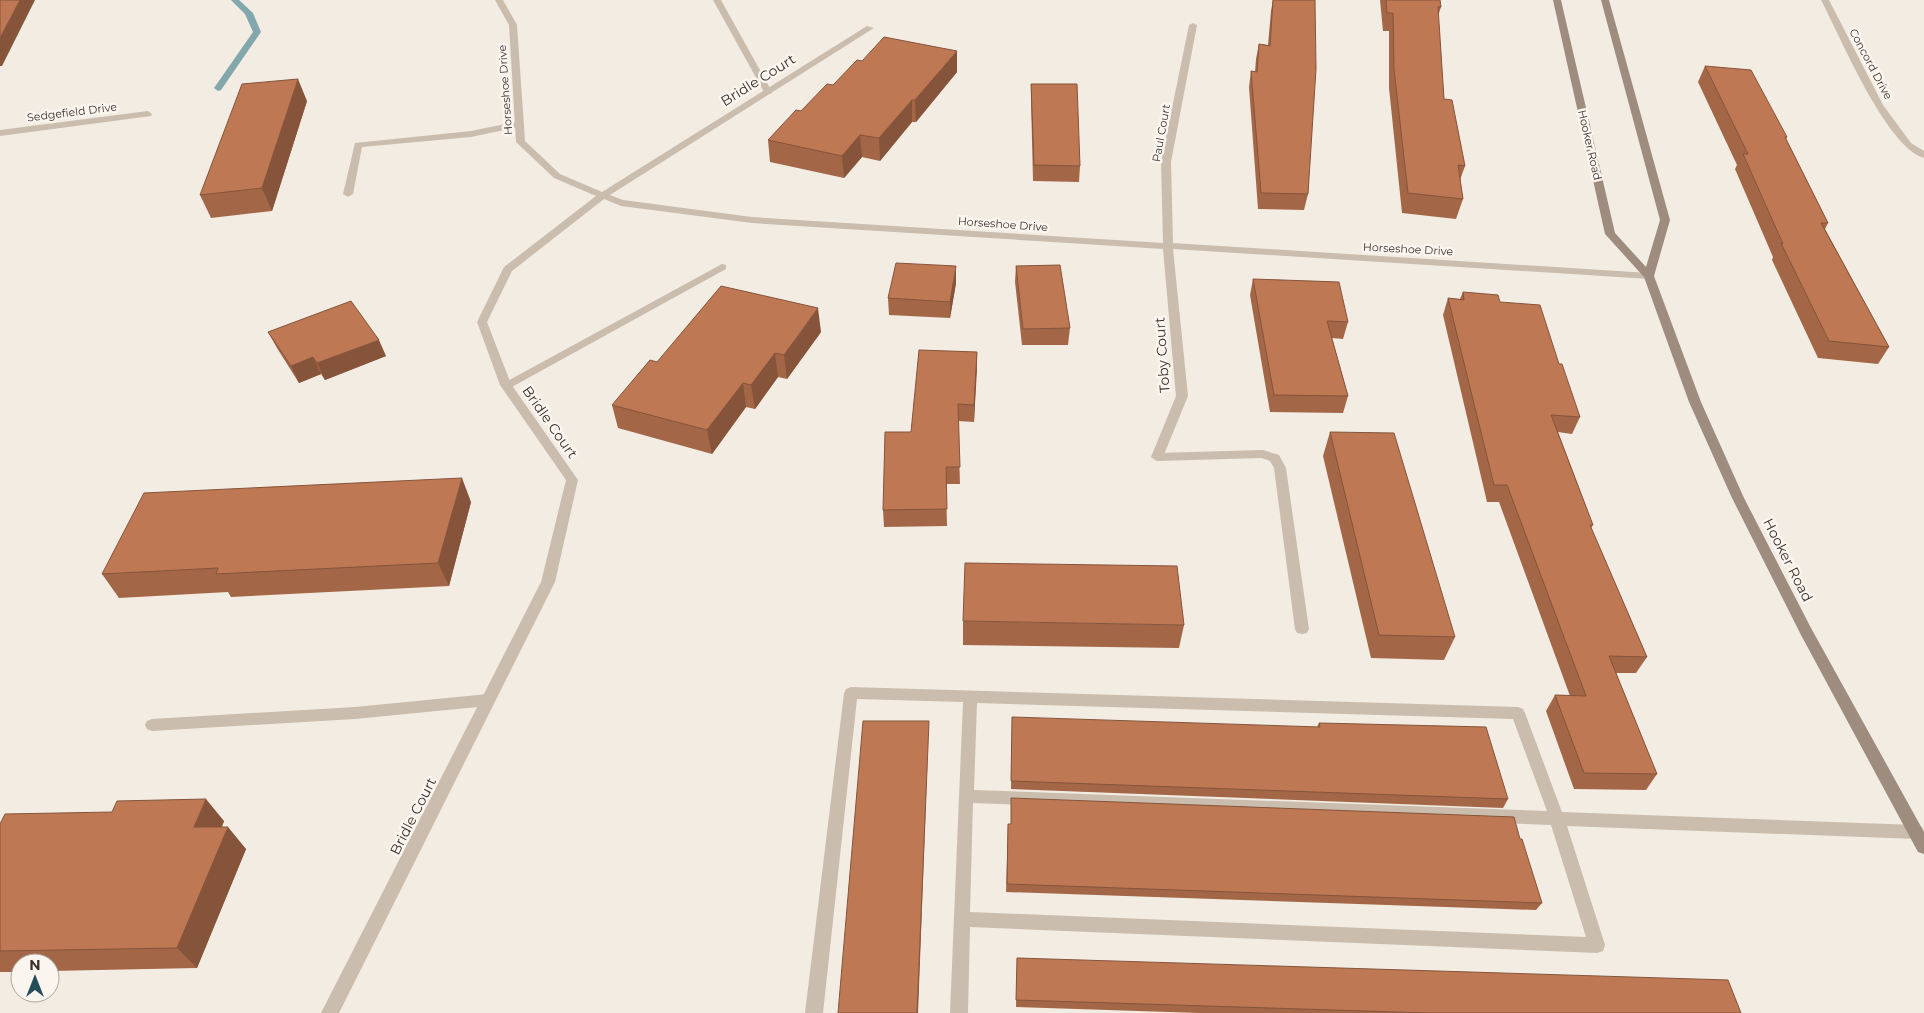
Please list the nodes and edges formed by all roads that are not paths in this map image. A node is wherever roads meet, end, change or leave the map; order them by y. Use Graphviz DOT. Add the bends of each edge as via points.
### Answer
graph roads {
  1 [pos="499,0"];
  2 [pos="717,0"];
  3 [pos="1557,0"];
  4 [pos="1605,0"];
  5 [pos="1825,0"];
  6 [pos="1193,25"];
  7 [pos="870,28"];
  8 [pos="768,92"];
  9 [pos="148,114"];
  10 [pos="520,124"];
  11 [pos="0,133"];
  12 [pos="1924,155"];
  13 [pos="348,194"];
  14 [pos="603,195"];
  15 [pos="1168,247"];
  16 [pos="722,267"];
  17 [pos="1649,276"];
  18 [pos="506,386"];
  19 [pos="1302,629"];
  20 [pos="970,696"];
  21 [pos="488,700"];
  22 [pos="152,725"];
  23 [pos="966,796"];
  24 [pos="1556,818"];
  25 [pos="1916,832"];
  26 [pos="1924,847"];
  27 [pos="962,918"];
  28 [pos="330,1013"];
  29 [pos="814,1013"];
  30 [pos="959,1013"];
  1 -- 10 [label="street, Horseshoe Drive" via="513,25"];
  2 -- 8 [label="street"];
  3 -- 17 [label="main road, Hooker Road" via="1610,234"];
  4 -- 17 [label="main road" via="1665,220"];
  5 -- 12 [label="street, Concord Drive" via="1878,105 1908,145"];
  6 -- 15 [label="street, Paul Court" via="1166,162"];
  7 -- 8 [label="street, Bridle Court"];
  8 -- 14 [label="street, Bridle Court"];
  9 -- 11 [label="street, Sedgefield Drive"];
  10 -- 13 [label="street" via="471,134 358,145"];
  10 -- 14 [label="street, Horseshoe Drive" via="521,142 557,176"];
  14 -- 15 [label="street, Horseshoe Drive" via="622,203 752,220"];
  14 -- 18 [label="street, Bridle Court" via="508,269 482,322"];
  15 -- 17 [label="street, Horseshoe Drive"];
  15 -- 19 [label="street, Toby Court" via="1182,396 1157,457 1264,454 1275,458 1280,468"];
  16 -- 18 [label="street"];
  17 -- 25 [label="main road, Hooker Road" via="1696,402 1738,498 1806,631"];
  18 -- 21 [label="street, Bridle Court" via="572,480 548,582"];
  20 -- 23 [label="street"];
  20 -- 24 [label="street" via="1518,713"];
  20 -- 29 [label="street" via="851,693"];
  21 -- 22 [label="street" via="355,713"];
  21 -- 28 [label="street, Bridle Court"];
  23 -- 24 [label="street"];
  23 -- 27 [label="street"];
  24 -- 25 [label="street"];
  24 -- 27 [label="street" via="1596,945"];
  25 -- 26 [label="main road, Hooker Road"];
  27 -- 30 [label="street"];
}
